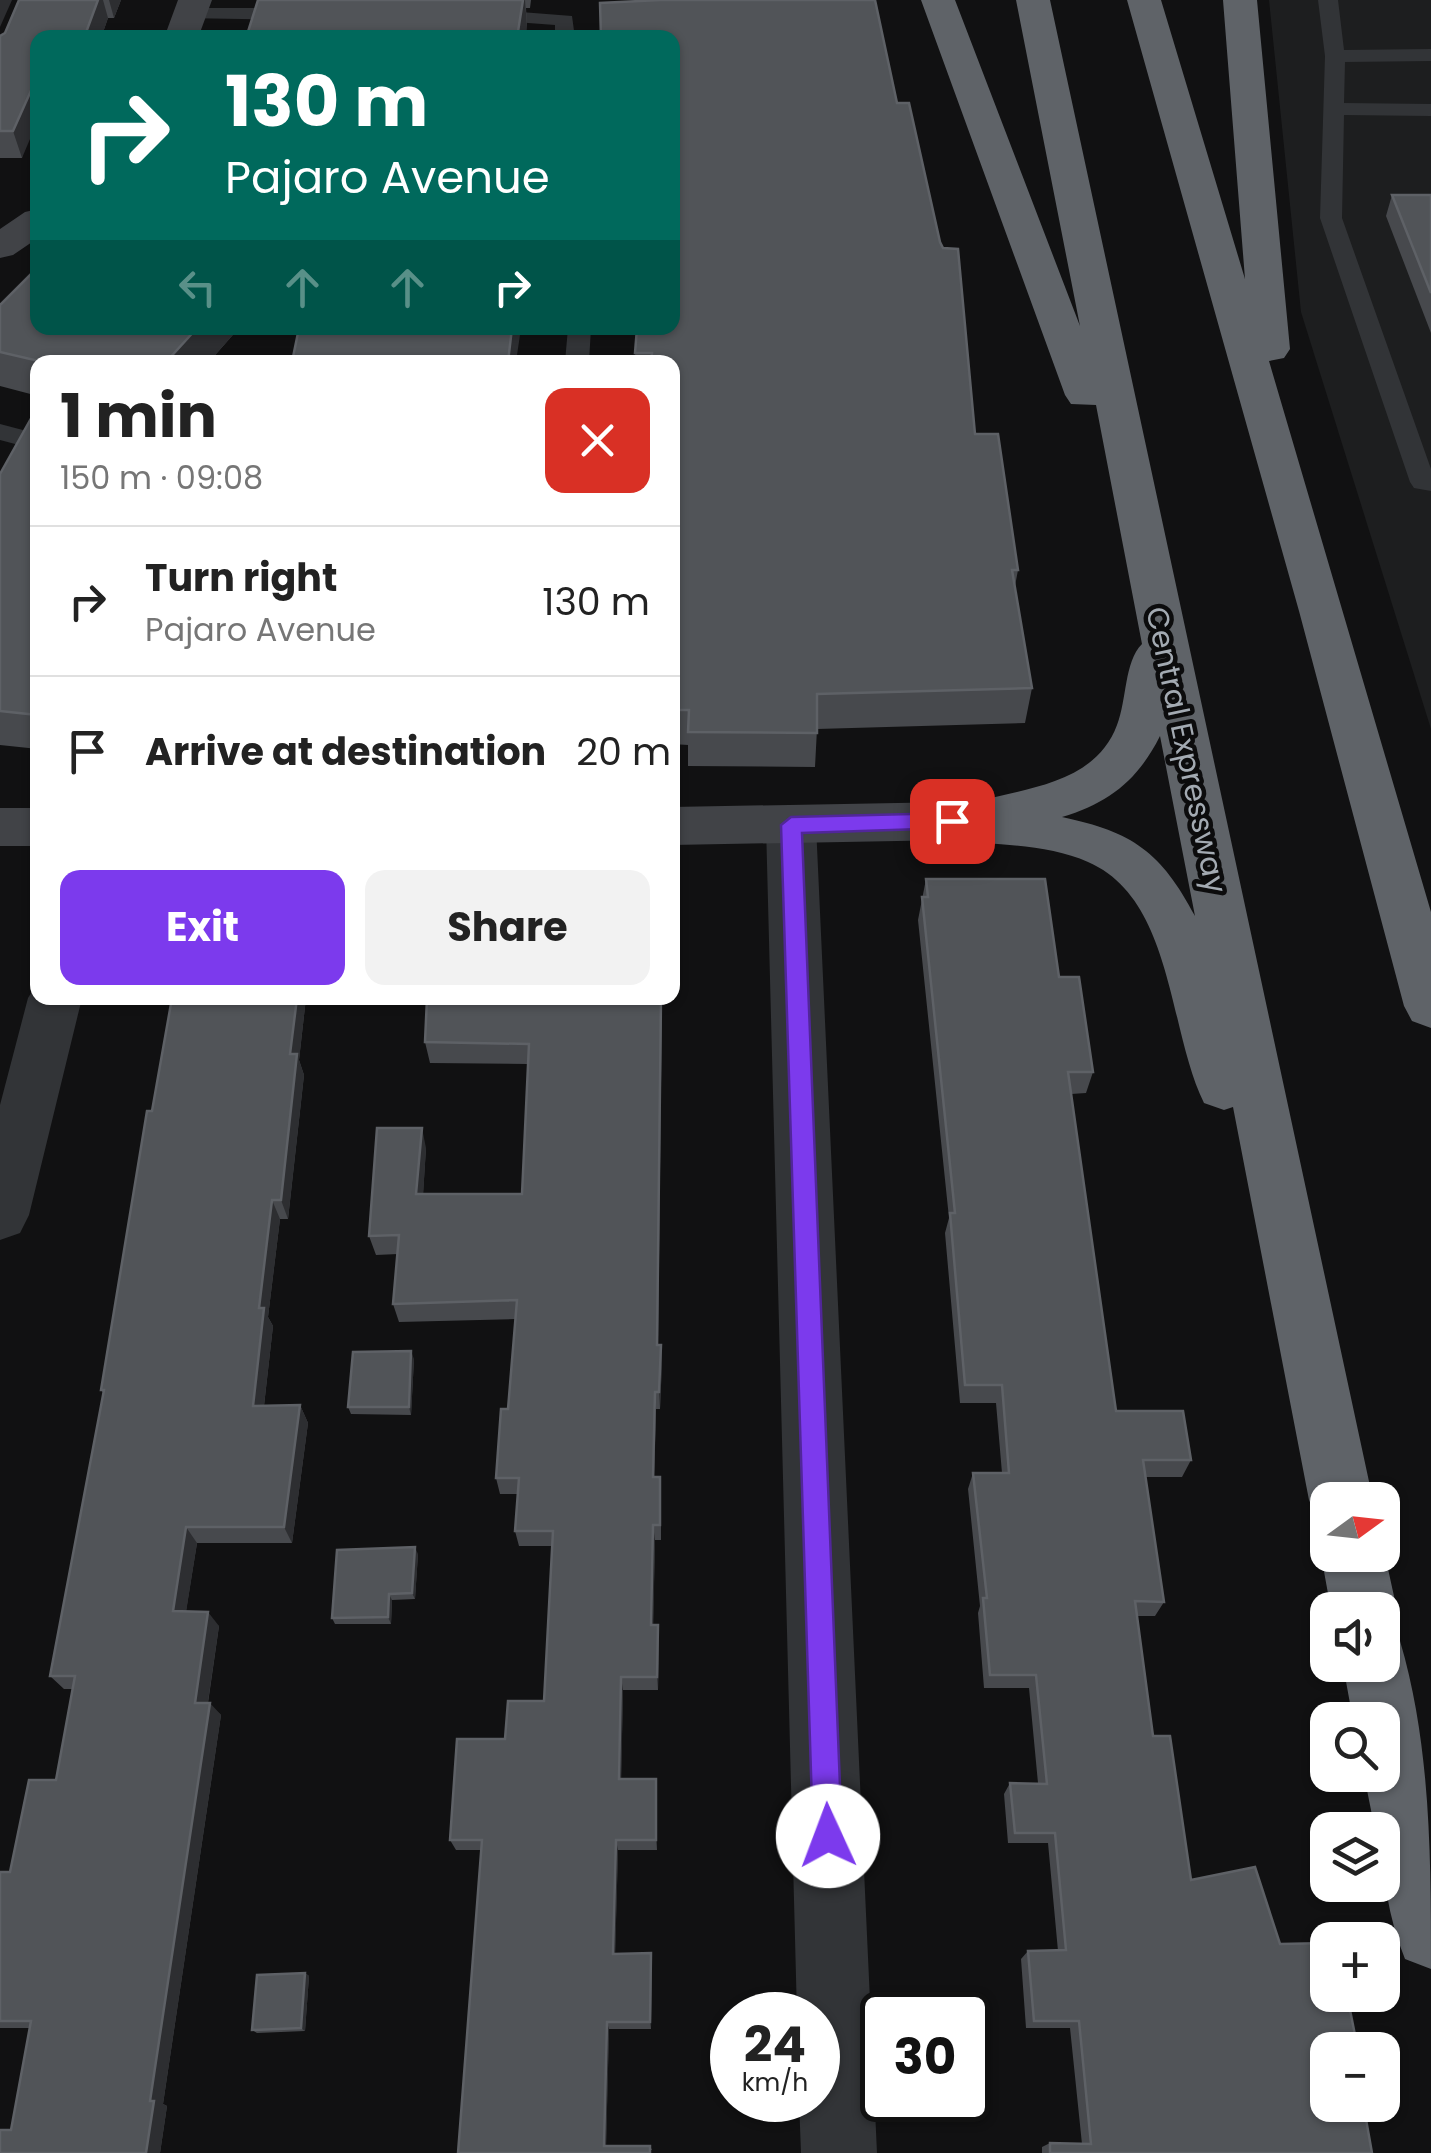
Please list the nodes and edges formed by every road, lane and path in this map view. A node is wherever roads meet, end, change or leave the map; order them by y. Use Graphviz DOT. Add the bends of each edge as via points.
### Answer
graph roads {
  1 [pos="578,0"];
  2 [pos="938,0"];
  3 [pos="1033,0"];
  4 [pos="1144,0"];
  5 [pos="1240,0"];
  6 [pos="1328,0"];
  7 [pos="328,14"];
  8 [pos="465,14"];
  9 [pos="188,17"];
  10 [pos="565,28"];
  11 [pos="1335,56"];
  12 [pos="1431,56"];
  13 [pos="1334,109"];
  14 [pos="1431,110"];
  15 [pos="30,226"];
  16 [pos="0,247"];
  17 [pos="0,432"];
  18 [pos="30,440"];
  19 [pos="1431,483"];
  20 [pos="1143,546"];
  21 [pos="1322,611"];
  22 [pos="1160,620"];
  23 [pos="952,821"];
  24 [pos="791,825"];
  25 [pos="680,826"];
  26 [pos="0,827"];
  27 [pos="30,827"];
  28 [pos="53,1005"];
  29 [pos="1431,1006"];
  30 [pos="0,1215"];
  31 [pos="1327,1431"];
  32 [pos="1338,1482"];
  33 [pos="1379,1682"];
  34 [pos="1431,1934"];
  35 [pos="839,2153"];
  1 -- 10 [label="lane"];
  2 -- 20 [label="highway"];
  3 -- 20 [label="highway, Central Expressway"];
  4 -- 21 [label="highway"];
  5 -- 21 [label="highway" via="1270,351 1300,468"];
  6 -- 11 [label="lane"];
  7 -- 9 [label="lane"];
  8 -- 10 [label="lane"];
  11 -- 12 [label="lane"];
  11 -- 13 [label="lane"];
  13 -- 14 [label="lane"];
  13 -- 19 [label="lane" via="1331,218 1423,482"];
  15 -- 16 [label="street"];
  17 -- 18 [label="lane"];
  20 -- 22 [label="highway, Central Expressway"];
  21 -- 29 [label="highway"];
  22 -- 23 [label="highway" via="1152,700 1140,736 1110,773 1066,797"];
  22 -- 31 [label="highway, Central Expressway"];
  23 -- 24 [label="street"];
  23 -- 31 [label="highway" via="1108,848 1142,872 1162,898"];
  24 -- 25 [label="street"];
  24 -- 35 [label="street"];
  26 -- 27 [label="street"];
  28 -- 30 [label="street"];
  31 -- 32 [label="highway, Central Expressway"];
  33 -- 34 [label="highway"];
}
